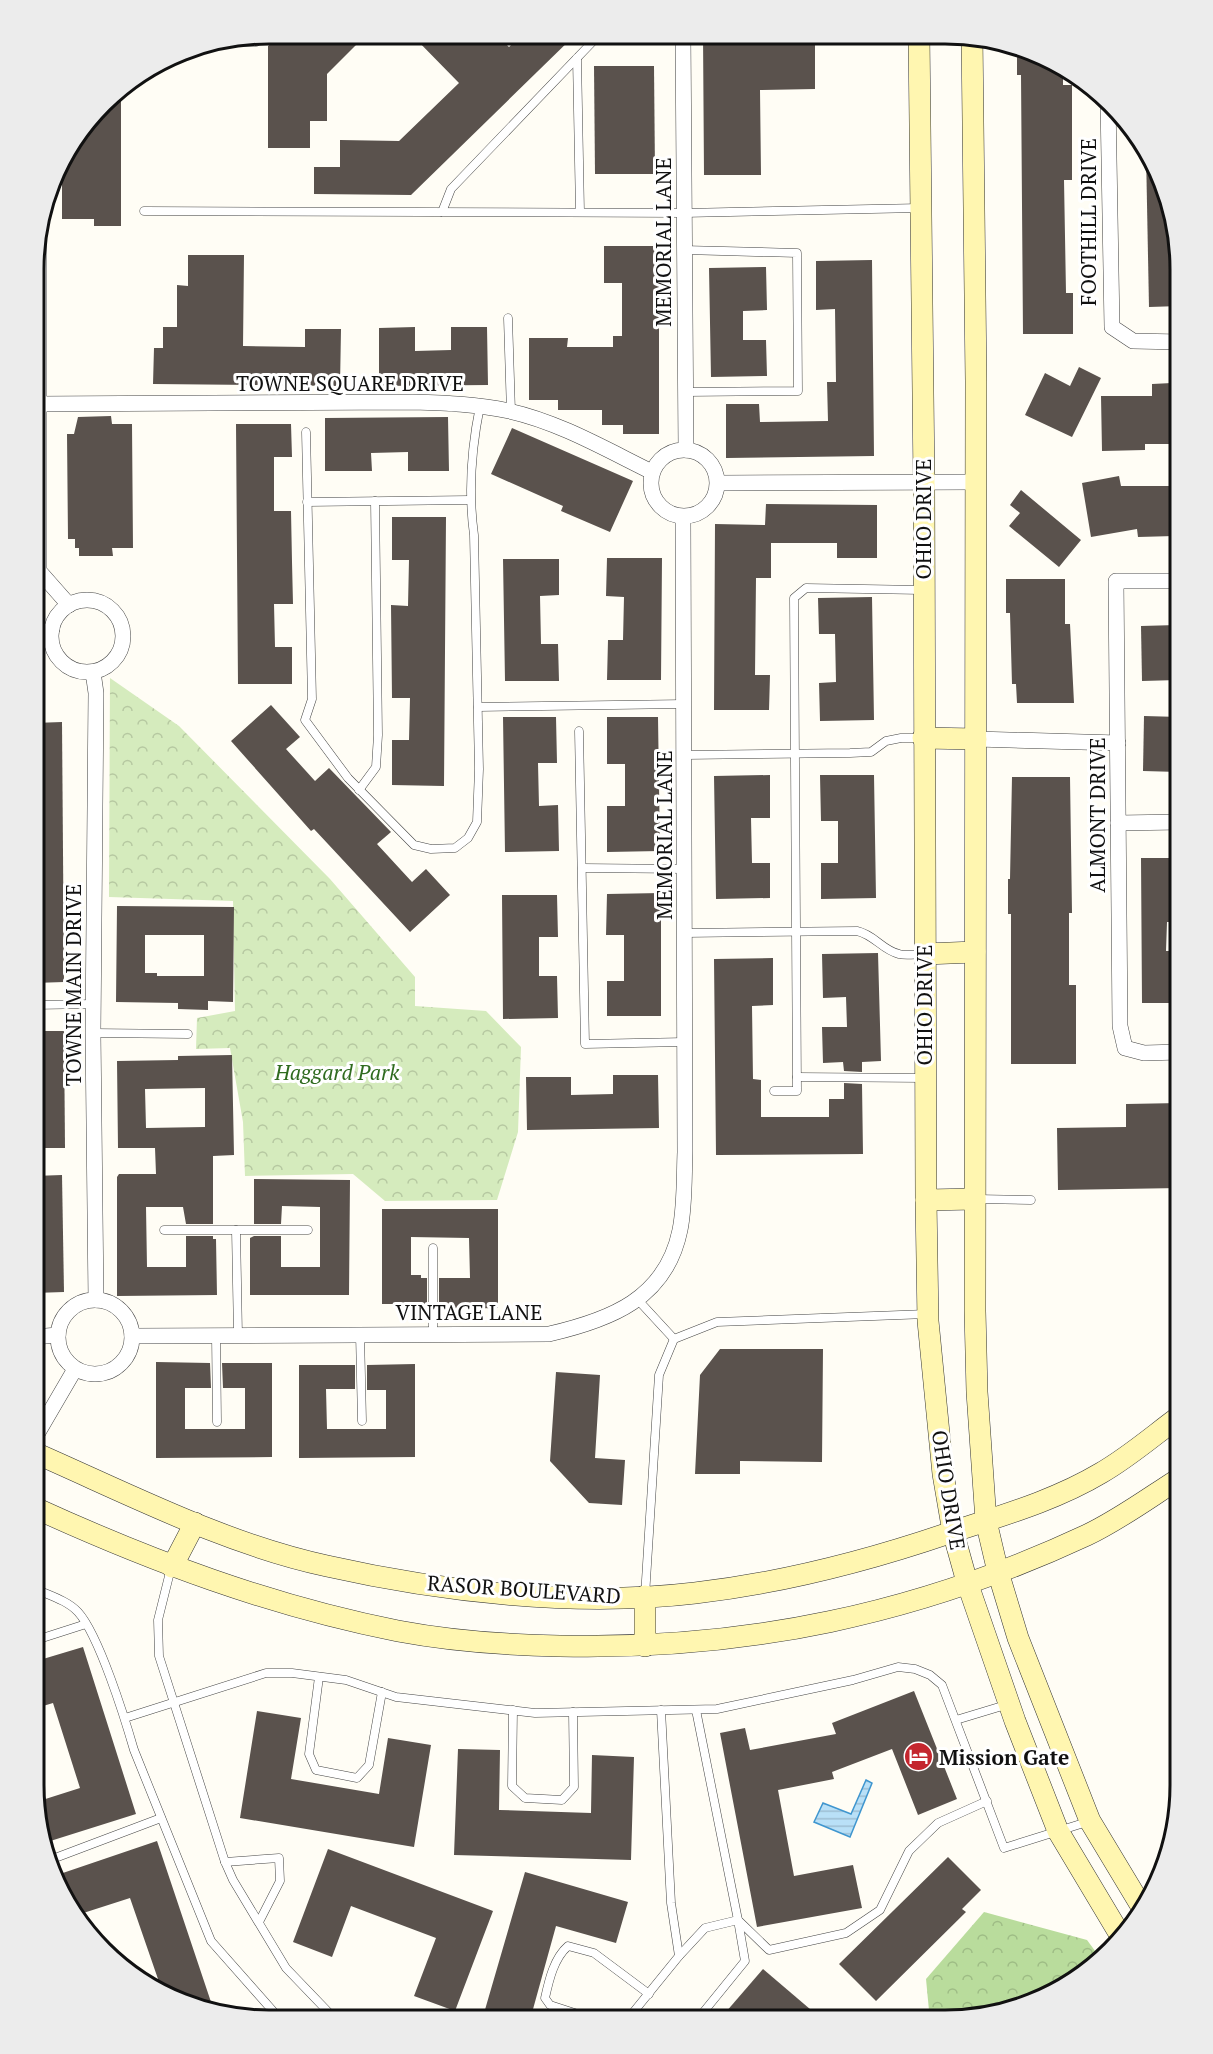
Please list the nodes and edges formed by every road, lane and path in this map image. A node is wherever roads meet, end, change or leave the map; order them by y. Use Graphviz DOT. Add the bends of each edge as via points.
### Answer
graph roads {
  1 [pos="590,44"];
  2 [pos="683,44"];
  3 [pos="919,44"];
  4 [pos="972,45"];
  5 [pos="577,58"];
  6 [pos="1108,114"];
  7 [pos="920,208"];
  8 [pos="144,211"];
  9 [pos="442,212"];
  10 [pos="580,213"];
  11 [pos="684,213"];
  12 [pos="684,250"];
  13 [pos="508,318"];
  14 [pos="1170,342"];
  15 [pos="684,392"];
  16 [pos="44,404"];
  17 [pos="480,406"];
  18 [pos="511,412"];
  19 [pos="306,432"];
  20 [pos="686,450"];
  21 [pos="652,472"];
  22 [pos="924,482"];
  23 [pos="976,482"];
  24 [pos="719,483"];
  25 [pos="470,500"];
  26 [pos="375,501"];
  27 [pos="307,502"];
  28 [pos="684,517"];
  29 [pos="44,578"];
  30 [pos="1170,581"];
  31 [pos="923,590"];
  32 [pos="69,605"];
  33 [pos="52,629"];
  34 [pos="44,632"];
  35 [pos="93,672"];
  36 [pos="684,704"];
  37 [pos="478,707"];
  38 [pos="579,731"];
  39 [pos="923,738"];
  40 [pos="976,739"];
  41 [pos="1118,743"];
  42 [pos="685,755"];
  43 [pos="795,755"];
  44 [pos="359,790"];
  45 [pos="1170,822"];
  46 [pos="1118,823"];
  47 [pos="582,868"];
  48 [pos="685,869"];
  49 [pos="796,932"];
  50 [pos="686,933"];
  51 [pos="975,952"];
  52 [pos="924,954"];
  53 [pos="94,1004"];
  54 [pos="44,1005"];
  55 [pos="93,1033"];
  56 [pos="188,1034"];
  57 [pos="684,1042"];
  58 [pos="1170,1052"];
  59 [pos="797,1077"];
  60 [pos="924,1078"];
  61 [pos="774,1091"];
  62 [pos="685,1152"];
  63 [pos="975,1199"];
  64 [pos="926,1200"];
  65 [pos="1031,1200"];
  66 [pos="164,1230"];
  67 [pos="236,1230"];
  68 [pos="308,1230"];
  69 [pos="433,1248"];
  70 [pos="96,1300"];
  71 [pos="638,1300"];
  72 [pos="928,1314"];
  73 [pos="360,1334"];
  74 [pos="433,1334"];
  75 [pos="58,1335"];
  76 [pos="216,1335"];
  77 [pos="238,1335"];
  78 [pos="44,1336"];
  79 [pos="132,1336"];
  80 [pos="674,1339"];
  81 [pos="75,1369"];
  82 [pos="362,1420"];
  83 [pos="44,1422"];
  84 [pos="217,1422"];
  85 [pos="1170,1423"];
  86 [pos="44,1457"];
  87 [pos="1170,1484"];
  88 [pos="44,1512"];
  89 [pos="986,1521"];
  90 [pos="195,1523"];
  91 [pos="952,1532"];
  92 [pos="172,1567"];
  93 [pos="998,1572"];
  94 [pos="967,1582"];
  95 [pos="44,1593"];
  96 [pos="645,1596"];
  97 [pos="86,1624"];
  98 [pos="44,1637"];
  99 [pos="645,1646"];
  100 [pos="319,1677"];
  101 [pos="382,1692"];
  102 [pos="176,1703"];
  103 [pos="1009,1704"];
  104 [pos="513,1710"];
  105 [pos="661,1710"];
  106 [pos="696,1710"];
  107 [pos="573,1712"];
  108 [pos="125,1718"];
  109 [pos="956,1720"];
  110 [pos="987,1802"];
  111 [pos="161,1818"];
  112 [pos="1090,1821"];
  113 [pos="1058,1831"];
  114 [pos="55,1858"];
  115 [pos="225,1862"];
  116 [pos="1138,1900"];
  117 [pos="738,1920"];
  118 [pos="259,1922"];
  119 [pos="1117,1930"];
  120 [pos="679,1956"];
  121 [pos="649,1994"];
  122 [pos="272,2010"];
  123 [pos="326,2010"];
  124 [pos="565,2010"];
  125 [pos="635,2010"];
  126 [pos="705,2010"];
  1 -- 5 [label="lane"];
  2 -- 11 [label="street, MEMORIAL LANE"];
  3 -- 7 [label="main road, OHIO DRIVE"];
  4 -- 23 [label="main road, OHIO DRIVE"];
  5 -- 9 [label="lane" via="451,189"];
  5 -- 10 [label="lane"];
  6 -- 14 [label="street, FOOTHILL DRIVE" via="1112,327 1133,341"];
  7 -- 11 [label="lane"];
  7 -- 22 [label="main road, OHIO DRIVE"];
  8 -- 9 [label="lane"];
  9 -- 10 [label="lane"];
  10 -- 11 [label="lane"];
  11 -- 12 [label="street, MEMORIAL LANE"];
  12 -- 15 [label="street, MEMORIAL LANE"];
  12 -- 15 [label="lane" via="797,253 798,391"];
  13 -- 18 [label="lane"];
  15 -- 20 [label="street, MEMORIAL LANE"];
  16 -- 17 [label="street, TOWNE SQUARE DRIVE" via="413,402"];
  17 -- 18 [label="street, TOWNE SQUARE DRIVE"];
  17 -- 25 [label="lane" via="472,445"];
  18 -- 21 [label="street, TOWNE SQUARE DRIVE" via="582,437"];
  19 -- 27 [label="lane"];
  20 -- 21 [label="street" via="672,452"];
  20 -- 24 [label="street" via="706,459"];
  21 -- 28 [label="street" via="656,501 663,509"];
  22 -- 23 [label="street"];
  22 -- 24 [label="street"];
  22 -- 31 [label="main road, OHIO DRIVE"];
  23 -- 40 [label="main road, OHIO DRIVE"];
  24 -- 28 [label="street" via="716,496 708,505"];
  25 -- 26 [label="lane"];
  25 -- 37 [label="lane"];
  26 -- 27 [label="lane"];
  26 -- 44 [label="lane" via="378,735 376,767"];
  27 -- 44 [label="lane" via="312,699 305,720"];
  28 -- 36 [label="street, MEMORIAL LANE"];
  29 -- 32 [label="street"];
  30 -- 41 [label="street, ALMONT DRIVE" via="1116,581"];
  31 -- 39 [label="main road, OHIO DRIVE"];
  31 -- 43 [label="lane" via="806,588 794,598"];
  32 -- 33 [label="street" via="60,612"];
  32 -- 35 [label="street" via="94,601 106,605 121,624 121,649 115,660"];
  33 -- 34 [label="street"];
  33 -- 35 [label="street" via="54,651 64,663 77,671"];
  35 -- 53 [label="street, TOWNE MAIN DRIVE"];
  36 -- 37 [label="lane"];
  36 -- 42 [label="street, MEMORIAL LANE"];
  37 -- 44 [label="lane" via="477,822 468,838 455,848 414,845"];
  38 -- 47 [label="lane"];
  39 -- 40 [label="main road"];
  39 -- 43 [label="lane" via="886,741 871,752"];
  39 -- 52 [label="main road, OHIO DRIVE"];
  40 -- 41 [label="street"];
  40 -- 51 [label="main road, OHIO DRIVE"];
  41 -- 46 [label="street, ALMONT DRIVE"];
  42 -- 43 [label="lane"];
  42 -- 48 [label="street, MEMORIAL LANE"];
  43 -- 49 [label="lane"];
  45 -- 46 [label="street"];
  46 -- 58 [label="street, ALMONT DRIVE" via="1120,1026 1125,1048 1144,1053"];
  47 -- 48 [label="lane"];
  47 -- 57 [label="lane" via="585,1044"];
  48 -- 50 [label="street, MEMORIAL LANE"];
  49 -- 50 [label="lane"];
  49 -- 52 [label="lane" via="857,931 870,934 898,954"];
  49 -- 59 [label="lane"];
  50 -- 57 [label="street, MEMORIAL LANE"];
  51 -- 52 [label="main road"];
  51 -- 63 [label="main road, OHIO DRIVE"];
  52 -- 60 [label="main road, OHIO DRIVE"];
  53 -- 54 [label="lane"];
  53 -- 55 [label="street, TOWNE MAIN DRIVE"];
  55 -- 56 [label="lane"];
  55 -- 70 [label="street, TOWNE MAIN DRIVE"];
  57 -- 62 [label="street, MEMORIAL LANE"];
  59 -- 60 [label="lane"];
  59 -- 61 [label="lane" via="797,1091"];
  60 -- 64 [label="main road, OHIO DRIVE"];
  62 -- 71 [label="street, VINTAGE LANE" via="681,1228 676,1248"];
  63 -- 64 [label="main road"];
  63 -- 65 [label="lane"];
  63 -- 89 [label="main road, OHIO DRIVE" via="977,1392"];
  64 -- 72 [label="main road, OHIO DRIVE"];
  66 -- 67 [label="lane"];
  67 -- 68 [label="lane"];
  67 -- 77 [label="lane"];
  69 -- 74 [label="lane"];
  70 -- 75 [label="street" via="70,1309"];
  70 -- 79 [label="street" via="120,1309"];
  71 -- 74 [label="street, VINTAGE LANE" via="586,1326 549,1334"];
  71 -- 80 [label="lane"];
  72 -- 80 [label="lane" via="717,1322"];
  72 -- 91 [label="main road, OHIO DRIVE"];
  73 -- 74 [label="street, VINTAGE LANE"];
  73 -- 77 [label="street, VINTAGE LANE"];
  73 -- 82 [label="lane"];
  75 -- 78 [label="street"];
  75 -- 81 [label="street" via="62,1356"];
  76 -- 77 [label="street, VINTAGE LANE"];
  76 -- 79 [label="street, VINTAGE LANE"];
  76 -- 84 [label="lane"];
  79 -- 81 [label="street" via="129,1352 117,1367 96,1374"];
  80 -- 96 [label="lane" via="659,1375"];
  81 -- 83 [label="street"];
  85 -- 89 [label="main road, RASOR BOULEVARD" via="1100,1474"];
  86 -- 90 [label="main road, RASOR BOULEVARD"];
  87 -- 93 [label="main road" via="1090,1534"];
  88 -- 92 [label="main road"];
  89 -- 91 [label="main road, RASOR BOULEVARD"];
  89 -- 93 [label="main road, OHIO DRIVE"];
  90 -- 92 [label="main road"];
  90 -- 96 [label="main road, RASOR BOULEVARD" via="326,1566 402,1580 565,1597"];
  91 -- 94 [label="main road, OHIO DRIVE"];
  91 -- 96 [label="main road, RASOR BOULEVARD" via="754,1585"];
  92 -- 99 [label="main road" via="305,1609 399,1631 524,1645"];
  92 -- 102 [label="lane" via="158,1620 159,1656"];
  93 -- 94 [label="main road"];
  93 -- 112 [label="main road, OHIO DRIVE" via="1018,1638"];
  94 -- 99 [label="main road" via="894,1607 783,1633"];
  94 -- 103 [label="main road, OHIO DRIVE"];
  95 -- 97 [label="lane" via="69,1604"];
  96 -- 99 [label="main road"];
  97 -- 98 [label="lane"];
  97 -- 108 [label="lane"];
  100 -- 101 [label="lane" via="346,1680"];
  100 -- 101 [label="lane" via="309,1754 316,1770 357,1778 369,1765"];
  100 -- 102 [label="lane" via="266,1672"];
  101 -- 104 [label="lane" via="396,1697"];
  102 -- 108 [label="lane"];
  102 -- 115 [label="lane"];
  103 -- 109 [label="lane"];
  103 -- 113 [label="main road, OHIO DRIVE"];
  104 -- 107 [label="lane"];
  104 -- 107 [label="lane" via="512,1786 525,1798 562,1800 574,1787"];
  105 -- 106 [label="lane"];
  105 -- 107 [label="lane"];
  105 -- 120 [label="lane" via="671,1903"];
  106 -- 109 [label="lane" via="784,1696 898,1667 930,1675 942,1685"];
  106 -- 117 [label="lane"];
  108 -- 111 [label="lane"];
  109 -- 110 [label="lane"];
  110 -- 113 [label="lane" via="1005,1848"];
  110 -- 117 [label="lane" via="932,1828 909,1851 880,1910 846,1933 769,1950"];
  111 -- 114 [label="lane"];
  111 -- 122 [label="lane" via="212,1941"];
  112 -- 113 [label="lane"];
  112 -- 116 [label="main road, OHIO DRIVE"];
  113 -- 119 [label="main road, OHIO DRIVE"];
  115 -- 118 [label="lane"];
  115 -- 118 [label="lane" via="279,1858 280,1881"];
  117 -- 120 [label="lane" via="705,1928"];
  117 -- 126 [label="lane" via="745,1961"];
  118 -- 123 [label="lane" via="286,1968"];
  120 -- 121 [label="lane"];
  121 -- 124 [label="lane" via="594,1953 568,1946 550,1977 545,1998 550,2005"];
  121 -- 125 [label="lane"];
}
